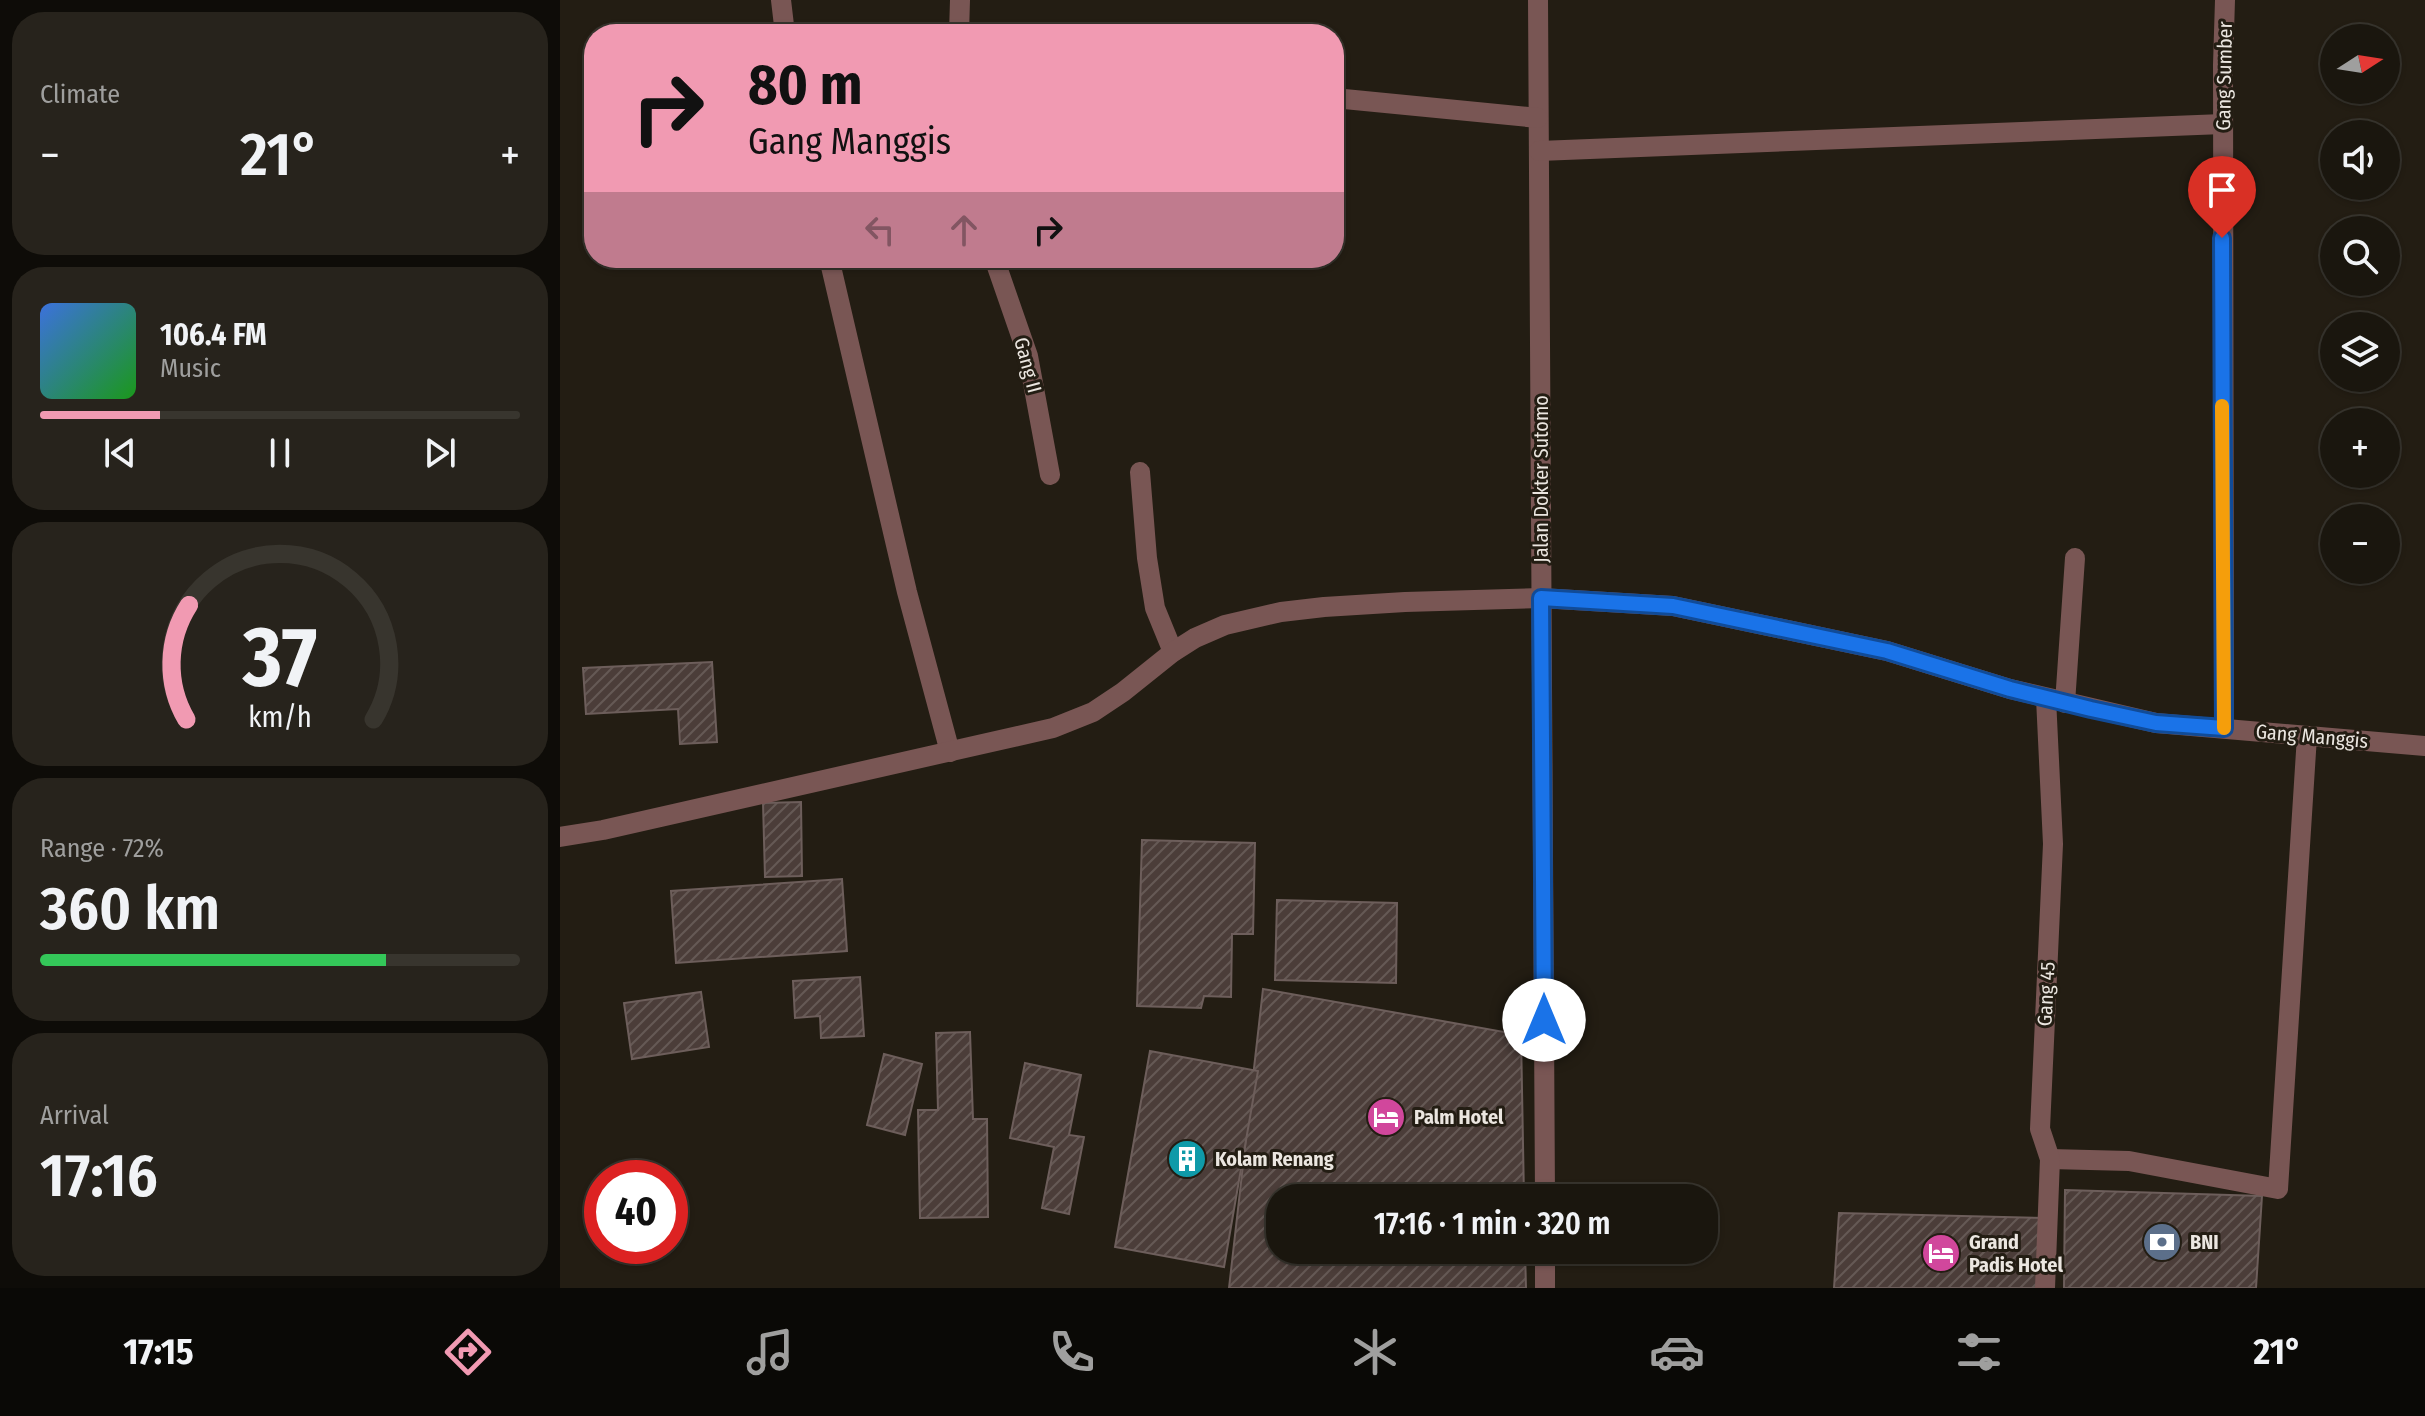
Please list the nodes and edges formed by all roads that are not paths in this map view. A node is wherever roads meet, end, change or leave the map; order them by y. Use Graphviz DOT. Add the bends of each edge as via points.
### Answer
graph roads {
  1 [pos="781,0"];
  2 [pos="960,0"];
  3 [pos="1538,0"];
  4 [pos="2225,0"];
  5 [pos="784,24"];
  6 [pos="959,24"];
  7 [pos="1344,99"];
  8 [pos="1538,118"];
  9 [pos="2223,124"];
  10 [pos="1539,151"];
  11 [pos="831,268"];
  12 [pos="997,268"];
  13 [pos="1140,472"];
  14 [pos="1050,475"];
  15 [pos="2075,558"];
  16 [pos="1541,598"];
  17 [pos="1173,652"];
  18 [pos="2055,700"];
  19 [pos="2224,728"];
  20 [pos="2307,736"];
  21 [pos="2425,746"];
  22 [pos="950,752"];
  23 [pos="560,837"];
  24 [pos="2050,1159"];
  25 [pos="1545,1184"];
  26 [pos="1545,1264"];
  27 [pos="1545,1288"];
  28 [pos="2045,1288"];
  1 -- 5 [label="street"];
  2 -- 6 [label="street"];
  3 -- 8 [label="street, Jalan Dokter Sutomo"];
  4 -- 9 [label="street, Gang Sumber"];
  7 -- 8 [label="street"];
  8 -- 10 [label="street, Jalan Dokter Sutomo"];
  9 -- 10 [label="street"];
  9 -- 19 [label="street, Gang Sumber"];
  10 -- 16 [label="street, Jalan Dokter Sutomo"];
  11 -- 22 [label="street"];
  12 -- 14 [label="street, Gang II" via="1028,356"];
  13 -- 17 [label="street" via="1155,608"];
  15 -- 18 [label="street, Gang 45"];
  16 -- 17 [label="street, Gang Manggis" via="1281,612 1225,625"];
  16 -- 18 [label="street, Gang Manggis" via="1673,606 1887,651"];
  16 -- 25 [label="street, Jalan Dokter Sutomo"];
  17 -- 22 [label="street, Gang Manggis" via="1093,712 1053,728"];
  18 -- 19 [label="street, Gang Manggis" via="2156,723"];
  18 -- 24 [label="street, Gang 45" via="2040,1129"];
  19 -- 20 [label="street, Gang Manggis"];
  20 -- 21 [label="street, Gang Manggis"];
  20 -- 24 [label="street" via="2278,1189 2129,1161"];
  22 -- 23 [label="street, Gang Manggis"];
  24 -- 28 [label="street, Gang 45"];
  26 -- 27 [label="street"];
}
